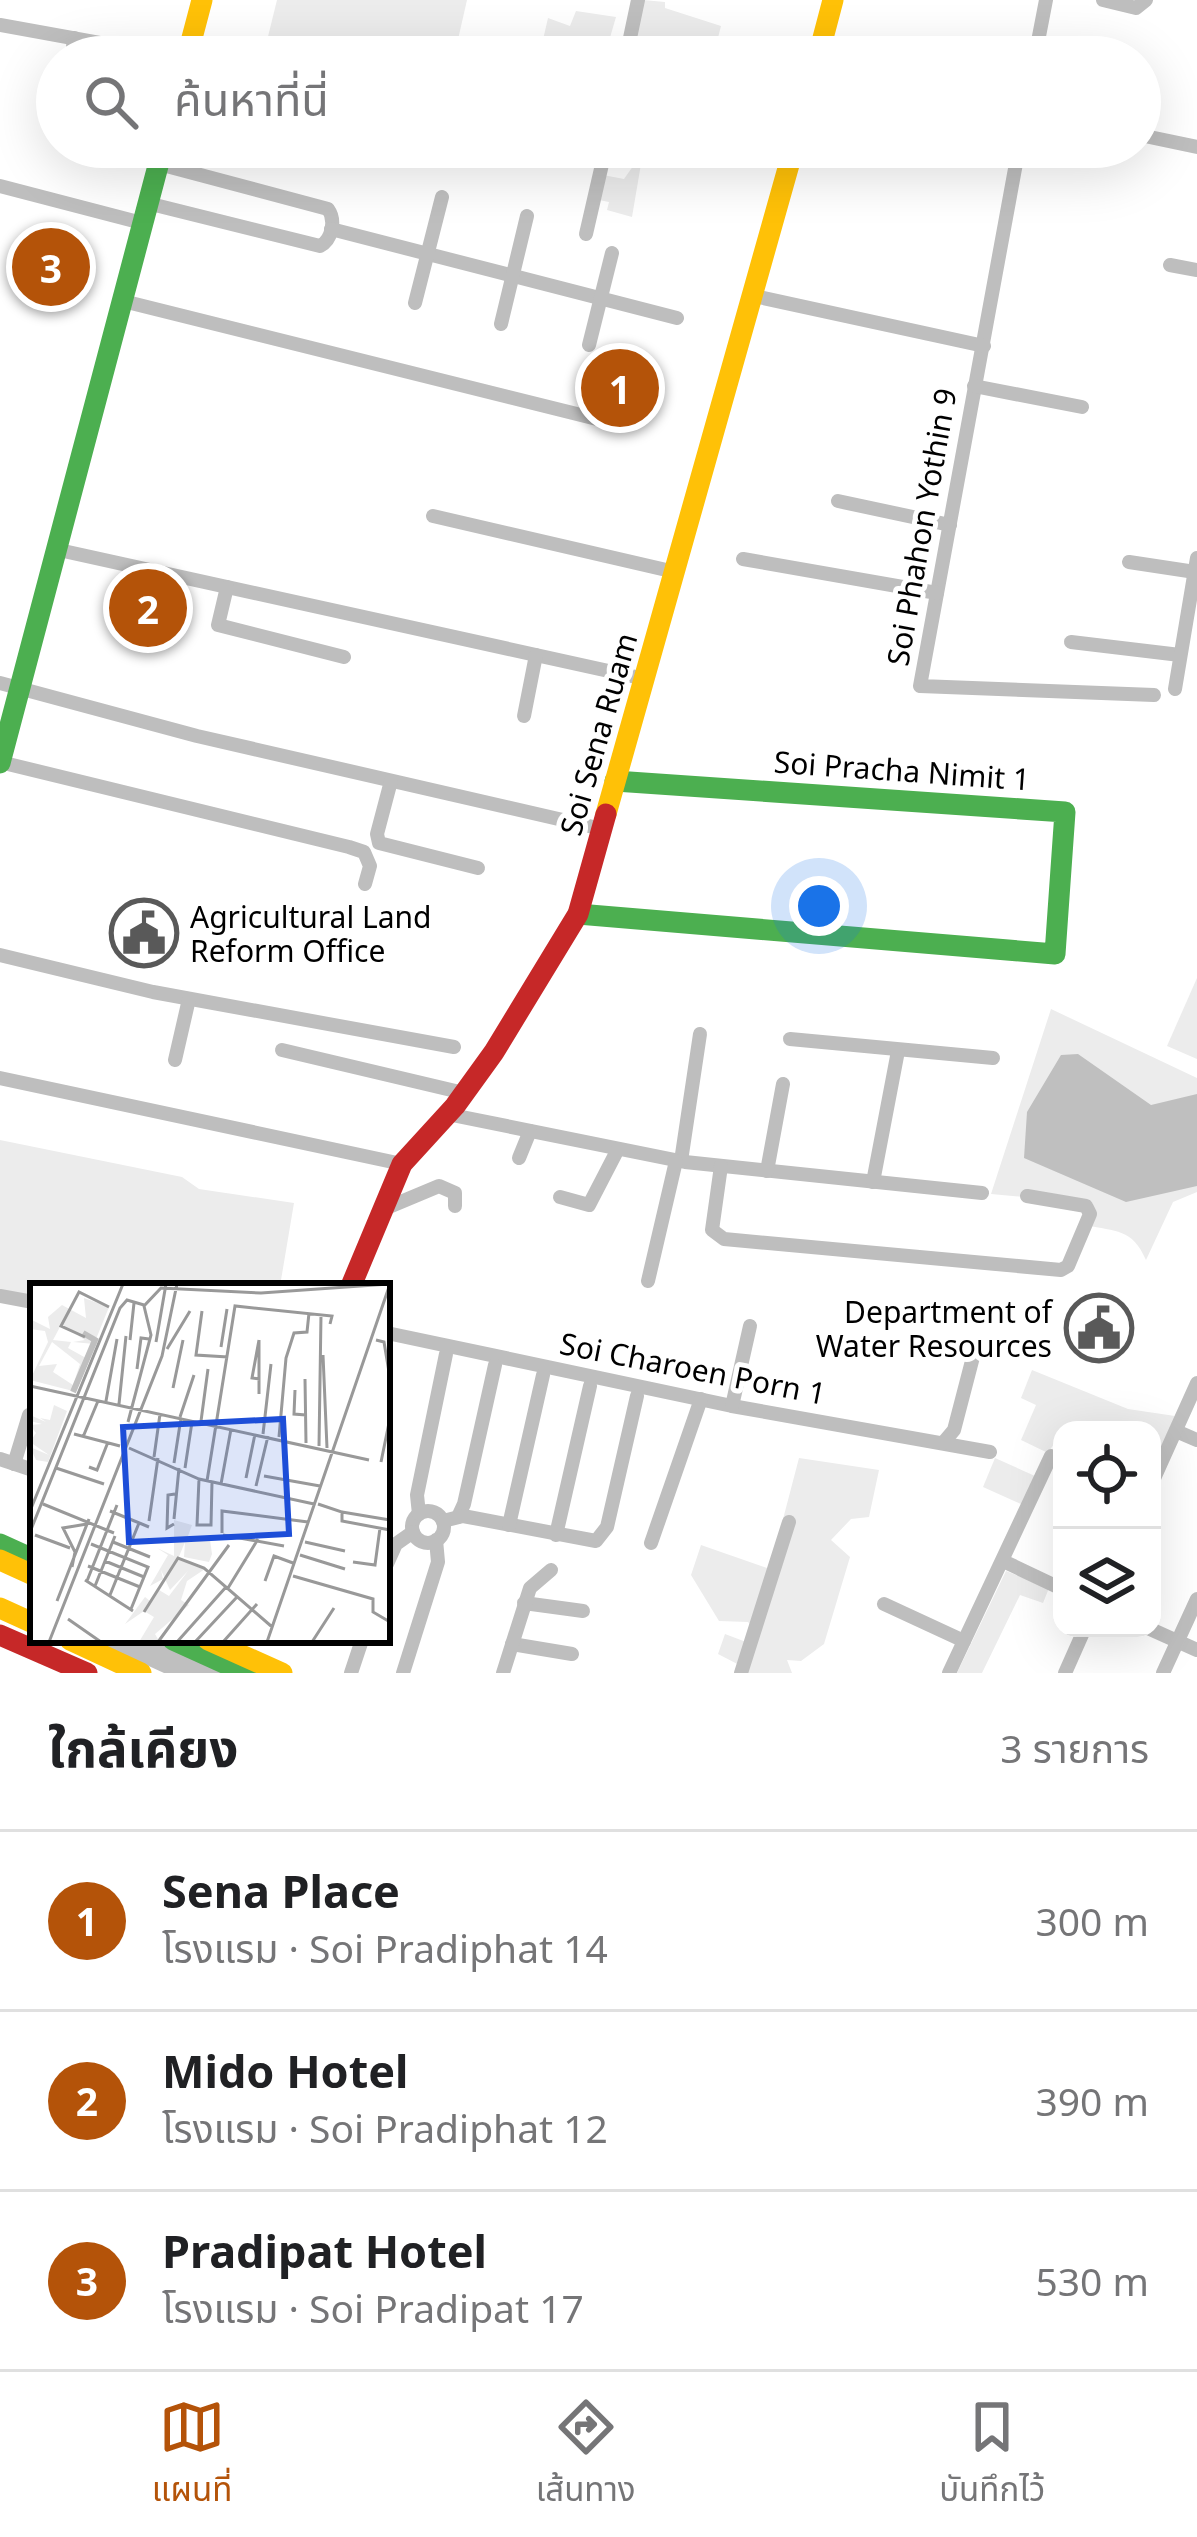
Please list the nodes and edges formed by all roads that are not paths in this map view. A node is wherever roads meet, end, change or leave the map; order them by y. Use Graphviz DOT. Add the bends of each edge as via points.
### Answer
graph roads {
  1 [pos="202,0"];
  2 [pos="638,0"];
  3 [pos="833,0"];
  4 [pos="1046,0"];
  5 [pos="1103,0"];
  6 [pos="1146,0"];
  7 [pos="0,25"];
  8 [pos="63,36"];
  9 [pos="193,36"];
  10 [pos="630,36"];
  11 [pos="824,36"];
  12 [pos="1039,36"];
  13 [pos="1161,139"];
  14 [pos="1197,147"];
  15 [pos="157,168"];
  16 [pos="199,168"];
  17 [pos="601,168"];
  18 [pos="788,168"];
  19 [pos="1015,168"];
  20 [pos="0,186"];
  21 [pos="442,197"];
  22 [pos="144,213"];
  23 [pos="527,216"];
  24 [pos="331,229"];
  25 [pos="586,234"];
  26 [pos="612,253"];
  27 [pos="427,255"];
  28 [pos="1170,266"];
  29 [pos="1197,270"];
  30 [pos="512,276"];
  31 [pos="754,296"];
  32 [pos="601,298"];
  33 [pos="123,301"];
  34 [pos="415,303"];
  35 [pos="677,318"];
  36 [pos="500,323"];
  37 [pos="589,345"];
  38 [pos="984,346"];
  39 [pos="974,386"];
  40 [pos="1082,407"];
  41 [pos="597,418"];
  42 [pos="838,502"];
  43 [pos="433,516"];
  44 [pos="950,525"];
  45 [pos="58,550"];
  46 [pos="743,560"];
  47 [pos="1129,562"];
  48 [pos="1196,565"];
  49 [pos="675,572"];
  50 [pos="227,587"];
  51 [pos="938,593"];
  52 [pos="1071,641"];
  53 [pos="1180,655"];
  54 [pos="536,656"];
  55 [pos="344,657"];
  56 [pos="645,679"];
  57 [pos="10,686"];
  58 [pos="1175,689"];
  59 [pos="1154,695"];
  60 [pos="524,716"];
  61 [pos="0,762"];
  62 [pos="391,781"];
  63 [pos="615,781"];
  64 [pos="602,829"];
  65 [pos="478,868"];
  66 [pos="365,884"];
  67 [pos="578,914"];
  68 [pos="0,955"];
  69 [pos="190,999"];
  70 [pos="700,1034"];
  71 [pos="790,1039"];
  72 [pos="454,1047"];
  73 [pos="282,1050"];
  74 [pos="898,1051"];
  75 [pos="993,1058"];
  76 [pos="175,1060"];
  77 [pos="0,1078"];
  78 [pos="783,1084"];
  79 [pos="464,1093"];
  80 [pos="447,1114"];
  81 [pos="530,1131"];
  82 [pos="618,1149"];
  83 [pos="519,1158"];
  84 [pos="679,1161"];
  85 [pos="402,1164"];
  86 [pos="722,1166"];
  87 [pos="767,1171"];
  88 [pos="873,1182"];
  89 [pos="974,1193"];
  90 [pos="1027,1196"];
  91 [pos="560,1197"];
  92 [pos="455,1206"];
  93 [pos="384,1209"];
  94 [pos="648,1281"];
  95 [pos="352,1283"];
  96 [pos="0,1296"];
  97 [pos="30,1301"];
  98 [pos="750,1326"];
  99 [pos="390,1334"];
  100 [pos="446,1354"];
  101 [pos="974,1357"];
  102 [pos="495,1365"];
  103 [pos="543,1375"];
  104 [pos="1197,1383"];
  105 [pos="590,1386"];
  106 [pos="637,1396"];
  107 [pos="701,1400"];
  108 [pos="732,1406"];
  109 [pos="29,1415"];
  110 [pos="1176,1431"];
  111 [pos="1197,1440"];
  112 [pos="944,1443"];
  113 [pos="990,1452"];
  114 [pos="1051,1456"];
  115 [pos="7,1461"];
  116 [pos="1161,1464"];
  117 [pos="419,1514"];
  118 [pos="450,1519"];
  119 [pos="789,1522"];
  120 [pos="509,1526"];
  121 [pos="413,1532"];
  122 [pos="556,1534"];
  123 [pos="436,1540"];
  124 [pos="651,1543"];
  125 [pos="0,1544"];
  126 [pos="390,1557"];
  127 [pos="30,1558"];
  128 [pos="0,1560"];
  129 [pos="1003,1562"];
  130 [pos="551,1570"];
  131 [pos="30,1574"];
  132 [pos="1053,1585"];
  133 [pos="1197,1600"];
  134 [pos="524,1603"];
  135 [pos="884,1604"];
  136 [pos="0,1608"];
  137 [pos="584,1611"];
  138 [pos="30,1622"];
  139 [pos="1161,1634"];
  140 [pos="0,1635"];
  141 [pos="1081,1637"];
  142 [pos="964,1641"];
  143 [pos="1178,1641"];
  144 [pos="76,1643"];
  145 [pos="179,1643"];
  146 [pos="215,1643"];
  147 [pos="361,1643"];
  148 [pos="512,1644"];
  149 [pos="1197,1650"];
  150 [pos="572,1654"];
  151 [pos="87,1673"];
  152 [pos="141,1673"];
  153 [pos="246,1673"];
  154 [pos="282,1673"];
  155 [pos="350,1673"];
  156 [pos="403,1673"];
  157 [pos="503,1673"];
  158 [pos="741,1673"];
  159 [pos="949,1673"];
  160 [pos="1065,1673"];
  161 [pos="1163,1673"];
  1 -- 9 [label="main road"];
  2 -- 10 [label="street"];
  3 -- 11 [label="main road"];
  4 -- 12 [label="street"];
  5 -- 6 [label="street" via="1136,8"];
  7 -- 8 [label="street"];
  13 -- 14 [label="street"];
  15 -- 22 [label="main road"];
  16 -- 24 [label="street" via="328,209"];
  17 -- 25 [label="street"];
  18 -- 31 [label="main road, Soi Sena Ruam"];
  19 -- 38 [label="street, Soi Phahon Yothin 9"];
  20 -- 22 [label="street"];
  21 -- 27 [label="street"];
  22 -- 24 [label="street" via="320,246"];
  22 -- 33 [label="main road"];
  23 -- 30 [label="street"];
  24 -- 27 [label="street"];
  26 -- 32 [label="street"];
  27 -- 30 [label="street"];
  27 -- 34 [label="street"];
  28 -- 29 [label="street"];
  30 -- 32 [label="street"];
  30 -- 36 [label="street"];
  31 -- 38 [label="street"];
  31 -- 49 [label="main road, Soi Sena Ruam"];
  32 -- 35 [label="street"];
  32 -- 37 [label="street"];
  33 -- 41 [label="street"];
  33 -- 45 [label="main road"];
  38 -- 39 [label="street, Soi Phahon Yothin 9"];
  39 -- 40 [label="street"];
  39 -- 44 [label="street, Soi Phahon Yothin 9"];
  42 -- 44 [label="street"];
  43 -- 49 [label="street"];
  44 -- 51 [label="street, Soi Phahon Yothin 9"];
  45 -- 50 [label="street"];
  45 -- 57 [label="main road"];
  46 -- 51 [label="street"];
  47 -- 48 [label="street"];
  48 -- 53 [label="street"];
  49 -- 56 [label="main road, Soi Sena Ruam"];
  50 -- 54 [label="street"];
  50 -- 55 [label="street" via="218,625"];
  51 -- 59 [label="street, Soi Phahon Yothin 9" via="920,686"];
  52 -- 53 [label="street"];
  53 -- 58 [label="street"];
  54 -- 56 [label="street"];
  54 -- 60 [label="street"];
  56 -- 63 [label="main road, Soi Sena Ruam"];
  57 -- 61 [label="main road"];
  57 -- 62 [label="street"];
  61 -- 66 [label="street" via="364,852"];
  62 -- 64 [label="street"];
  62 -- 65 [label="street" via="379,843"];
  63 -- 64 [label="main road, Soi Sena Ruam"];
  63 -- 67 [label="main road, Soi Pracha Nimit 1" via="1065,812 1055,954"];
  64 -- 67 [label="main road, Soi Sena Ruam"];
  67 -- 79 [label="main road, Soi Sena Ruam"];
  68 -- 69 [label="street"];
  69 -- 72 [label="street"];
  69 -- 76 [label="street"];
  70 -- 84 [label="street"];
  71 -- 74 [label="street"];
  73 -- 79 [label="street"];
  74 -- 75 [label="street"];
  74 -- 88 [label="street"];
  77 -- 85 [label="street"];
  78 -- 87 [label="street"];
  79 -- 80 [label="main road, Soi Sena Ruam"];
  80 -- 81 [label="street"];
  80 -- 85 [label="main road, Soi Sena Ruam"];
  81 -- 82 [label="street"];
  81 -- 83 [label="street"];
  82 -- 84 [label="street"];
  82 -- 91 [label="street" via="590,1205"];
  84 -- 86 [label="street"];
  84 -- 94 [label="street"];
  85 -- 93 [label="main road, Soi Sena Ruam"];
  86 -- 87 [label="street"];
  86 -- 90 [label="street" via="712,1230 724,1239 1069,1267 1090,1214 1086,1206"];
  87 -- 88 [label="street"];
  88 -- 89 [label="street"];
  92 -- 93 [label="street" via="454,1192 440,1186"];
  93 -- 95 [label="main road, Soi Sena Ruam"];
  96 -- 97 [label="street"];
  98 -- 108 [label="street"];
  99 -- 107 [label="street, Soi Charoen Porn 1"];
  100 -- 117 [label="street"];
  101 -- 112 [label="street"];
  102 -- 118 [label="street" via="464,1504"];
  103 -- 120 [label="street"];
  104 -- 110 [label="street"];
  105 -- 122 [label="street"];
  106 -- 122 [label="street" via="602,1538"];
  107 -- 108 [label="street, Soi Charoen Porn 1"];
  107 -- 124 [label="street"];
  108 -- 112 [label="street, Soi Charoen Porn 1"];
  109 -- 115 [label="street"];
  110 -- 111 [label="street"];
  110 -- 116 [label="street"];
  112 -- 113 [label="street, Soi Charoen Porn 1"];
  114 -- 129 [label="street"];
  117 -- 118 [label="street"];
  117 -- 121 [label="street"];
  118 -- 120 [label="street"];
  118 -- 123 [label="street"];
  119 -- 158 [label="street"];
  120 -- 122 [label="street"];
  121 -- 123 [label="street"];
  121 -- 126 [label="street"];
  123 -- 156 [label="street" via="438,1562"];
  125 -- 127 [label="main road"];
  128 -- 131 [label="main road"];
  129 -- 132 [label="street"];
  129 -- 142 [label="street"];
  130 -- 134 [label="street"];
  133 -- 143 [label="street"];
  134 -- 137 [label="street"];
  134 -- 148 [label="street"];
  135 -- 142 [label="street"];
  136 -- 138 [label="main road"];
  139 -- 143 [label="street"];
  140 -- 151 [label="main road"];
  141 -- 160 [label="street"];
  142 -- 159 [label="street"];
  143 -- 149 [label="street"];
  143 -- 161 [label="street"];
  144 -- 152 [label="main road"];
  145 -- 153 [label="main road"];
  146 -- 154 [label="main road"];
  147 -- 155 [label="street"];
  148 -- 150 [label="street"];
  148 -- 157 [label="street"];
}
